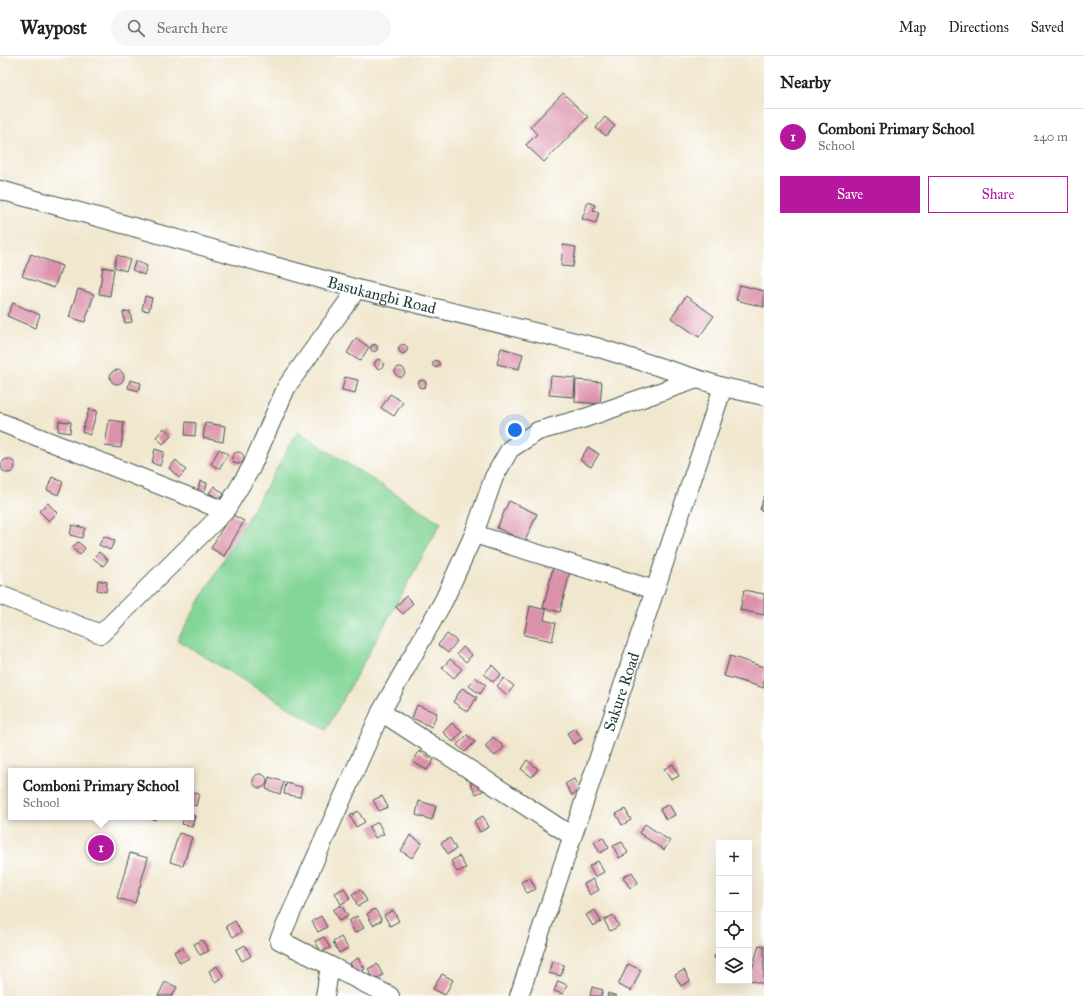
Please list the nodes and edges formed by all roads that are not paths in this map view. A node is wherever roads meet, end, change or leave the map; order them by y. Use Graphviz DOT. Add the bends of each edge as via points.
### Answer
graph roads {
  1 [pos="0,190"];
  2 [pos="357,289"];
  3 [pos="697,379"];
  4 [pos="723,387"];
  5 [pos="764,396"];
  6 [pos="0,422"];
  7 [pos="225,511"];
  8 [pos="474,534"];
  9 [pos="655,590"];
  10 [pos="0,595"];
  11 [pos="382,712"];
  12 [pos="572,836"];
  13 [pos="330,966"];
  14 [pos="325,996"];
  15 [pos="390,996"];
  16 [pos="518,996"];
  1 -- 2 [label="street, Basukangbi Road"];
  2 -- 3 [label="street, Basukangbi Road" via="596,347"];
  2 -- 7 [label="street" via="287,386 251,468"];
  3 -- 4 [label="street, Basukangbi Road"];
  3 -- 8 [label="street" via="585,418 538,431 510,449 494,477"];
  4 -- 5 [label="street, Basukangbi Road"];
  4 -- 9 [label="street, Sakure Road"];
  6 -- 7 [label="street"];
  7 -- 10 [label="street" via="101,634"];
  8 -- 9 [label="street"];
  8 -- 11 [label="street" via="444,600"];
  9 -- 12 [label="street, Sakure Road"];
  11 -- 12 [label="street"];
  11 -- 13 [label="street" via="279,940"];
  12 -- 16 [label="street, Sakure Road"];
  13 -- 14 [label="street"];
  13 -- 15 [label="street"];
}
